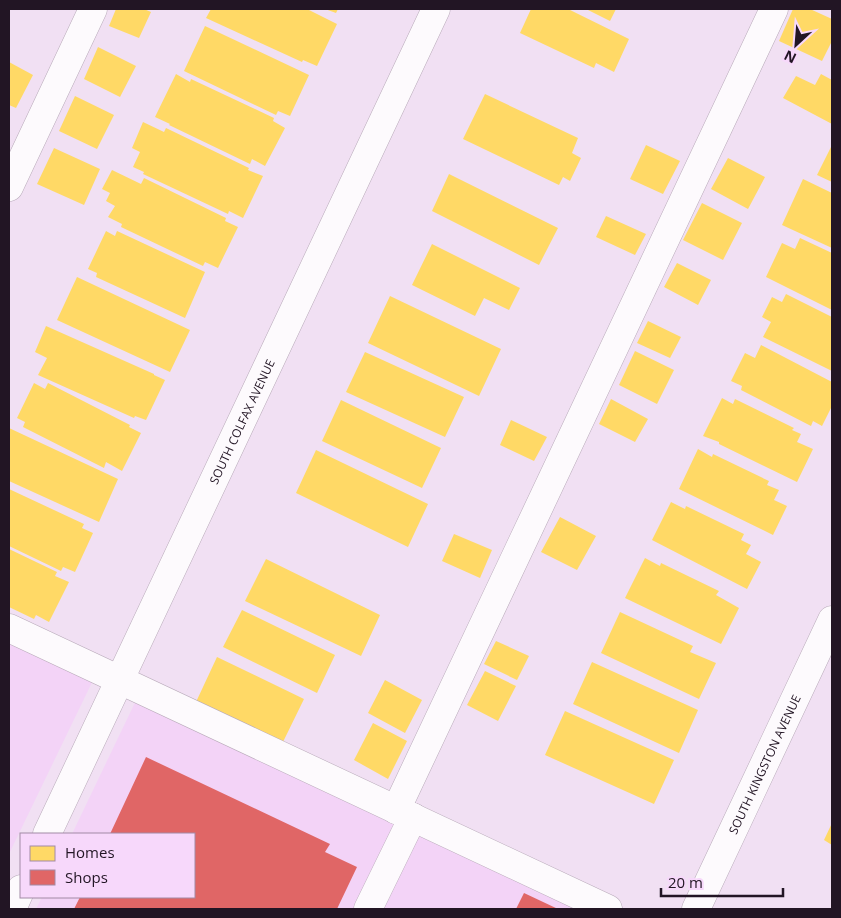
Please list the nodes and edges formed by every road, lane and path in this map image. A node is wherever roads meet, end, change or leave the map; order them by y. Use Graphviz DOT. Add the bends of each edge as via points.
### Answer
graph roads {
  1 [pos="93,9"];
  2 [pos="436,9"];
  3 [pos="774,9"];
  4 [pos="9,187"];
  5 [pos="832,620"];
  6 [pos="9,628"];
  7 [pos="120,680"];
  8 [pos="404,814"];
  9 [pos="47,833"];
  10 [pos="20,890"];
  11 [pos="12,909"];
  12 [pos="368,909"];
  13 [pos="608,909"];
  14 [pos="696,909"];
  1 -- 4 [label="street"];
  2 -- 7 [label="street, SOUTH COLFAX AVENUE"];
  3 -- 8 [label="street"];
  5 -- 14 [label="street, SOUTH KINGSTON AVENUE"];
  6 -- 7 [label="street"];
  7 -- 8 [label="street"];
  7 -- 9 [label="street, SOUTH COLFAX AVENUE"];
  8 -- 12 [label="street"];
  8 -- 13 [label="street"];
  10 -- 11 [label="street"];
}
